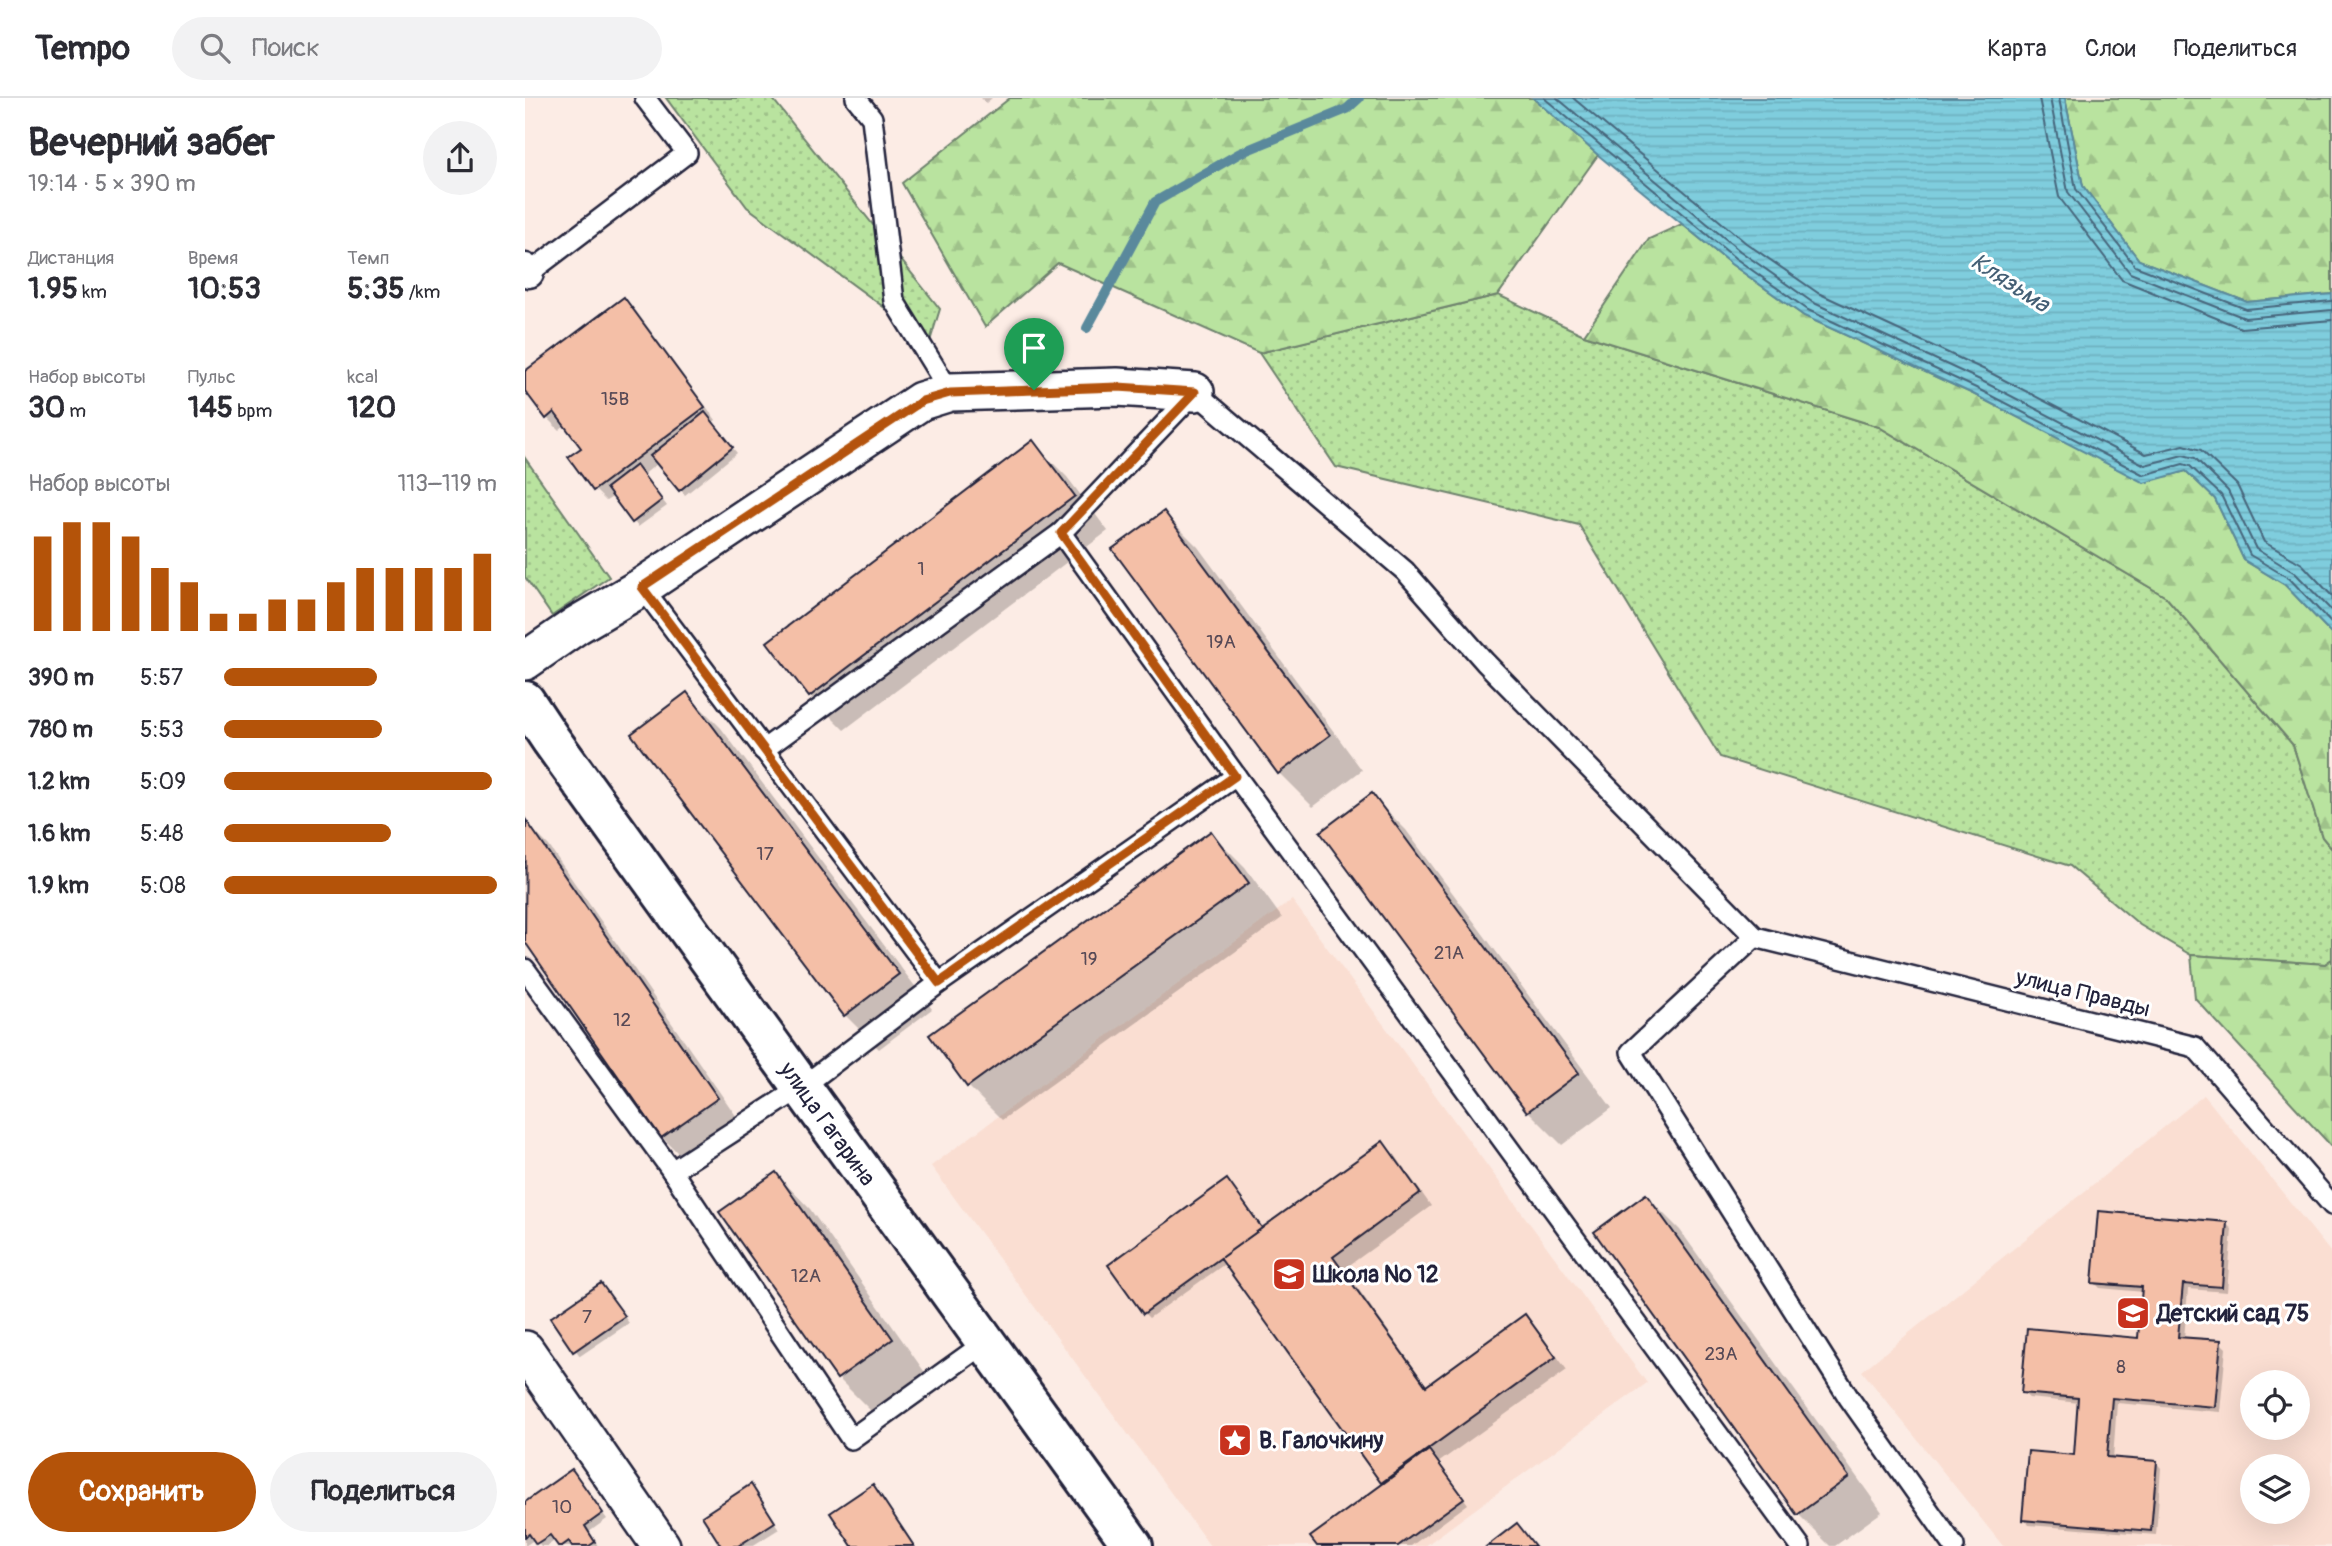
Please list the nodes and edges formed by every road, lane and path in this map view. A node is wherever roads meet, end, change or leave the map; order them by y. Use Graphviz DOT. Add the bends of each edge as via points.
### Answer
graph roads {
  1 [pos="645,98"];
  2 [pos="856,98"];
  3 [pos="527,271"];
  4 [pos="1195,392"];
  5 [pos="950,393"];
  6 [pos="1061,533"];
  7 [pos="642,587"];
  8 [pos="525,661"];
  9 [pos="525,701"];
  10 [pos="763,750"];
  11 [pos="1235,776"];
  12 [pos="1755,937"];
  13 [pos="525,969"];
  14 [pos="939,983"];
  15 [pos="802,1087"];
  16 [pos="672,1171"];
  17 [pos="2332,1205"];
  18 [pos="986,1342"];
  19 [pos="525,1350"];
  20 [pos="661,1546"];
  21 [pos="1133,1546"];
  22 [pos="1800,1546"];
  23 [pos="1954,1546"];
  1 -- 3 [label="lane" via="687,153"];
  2 -- 5 [label="lane" via="873,118 894,301"];
  4 -- 5 [label="street" via="1118,387"];
  4 -- 6 [label="lane"];
  4 -- 12 [label="lane" via="1405,571 1485,662"];
  5 -- 7 [label="street" via="922,401"];
  6 -- 10 [label="lane"];
  6 -- 11 [label="lane"];
  7 -- 8 [label="street"];
  7 -- 10 [label="lane"];
  9 -- 15 [label="main road, улица Гагарина"];
  10 -- 14 [label="lane"];
  11 -- 14 [label="lane"];
  11 -- 22 [label="lane"];
  12 -- 17 [label="lane, улица Правды" via="2195,1047"];
  12 -- 23 [label="lane" via="1631,1052 1849,1398"];
  13 -- 16 [label="lane"];
  14 -- 15 [label="lane"];
  15 -- 16 [label="lane"];
  15 -- 18 [label="main road, улица Гагарина"];
  16 -- 18 [label="lane" via="851,1439"];
  18 -- 21 [label="main road, улица Гагарина"];
  19 -- 20 [label="street"];
}
